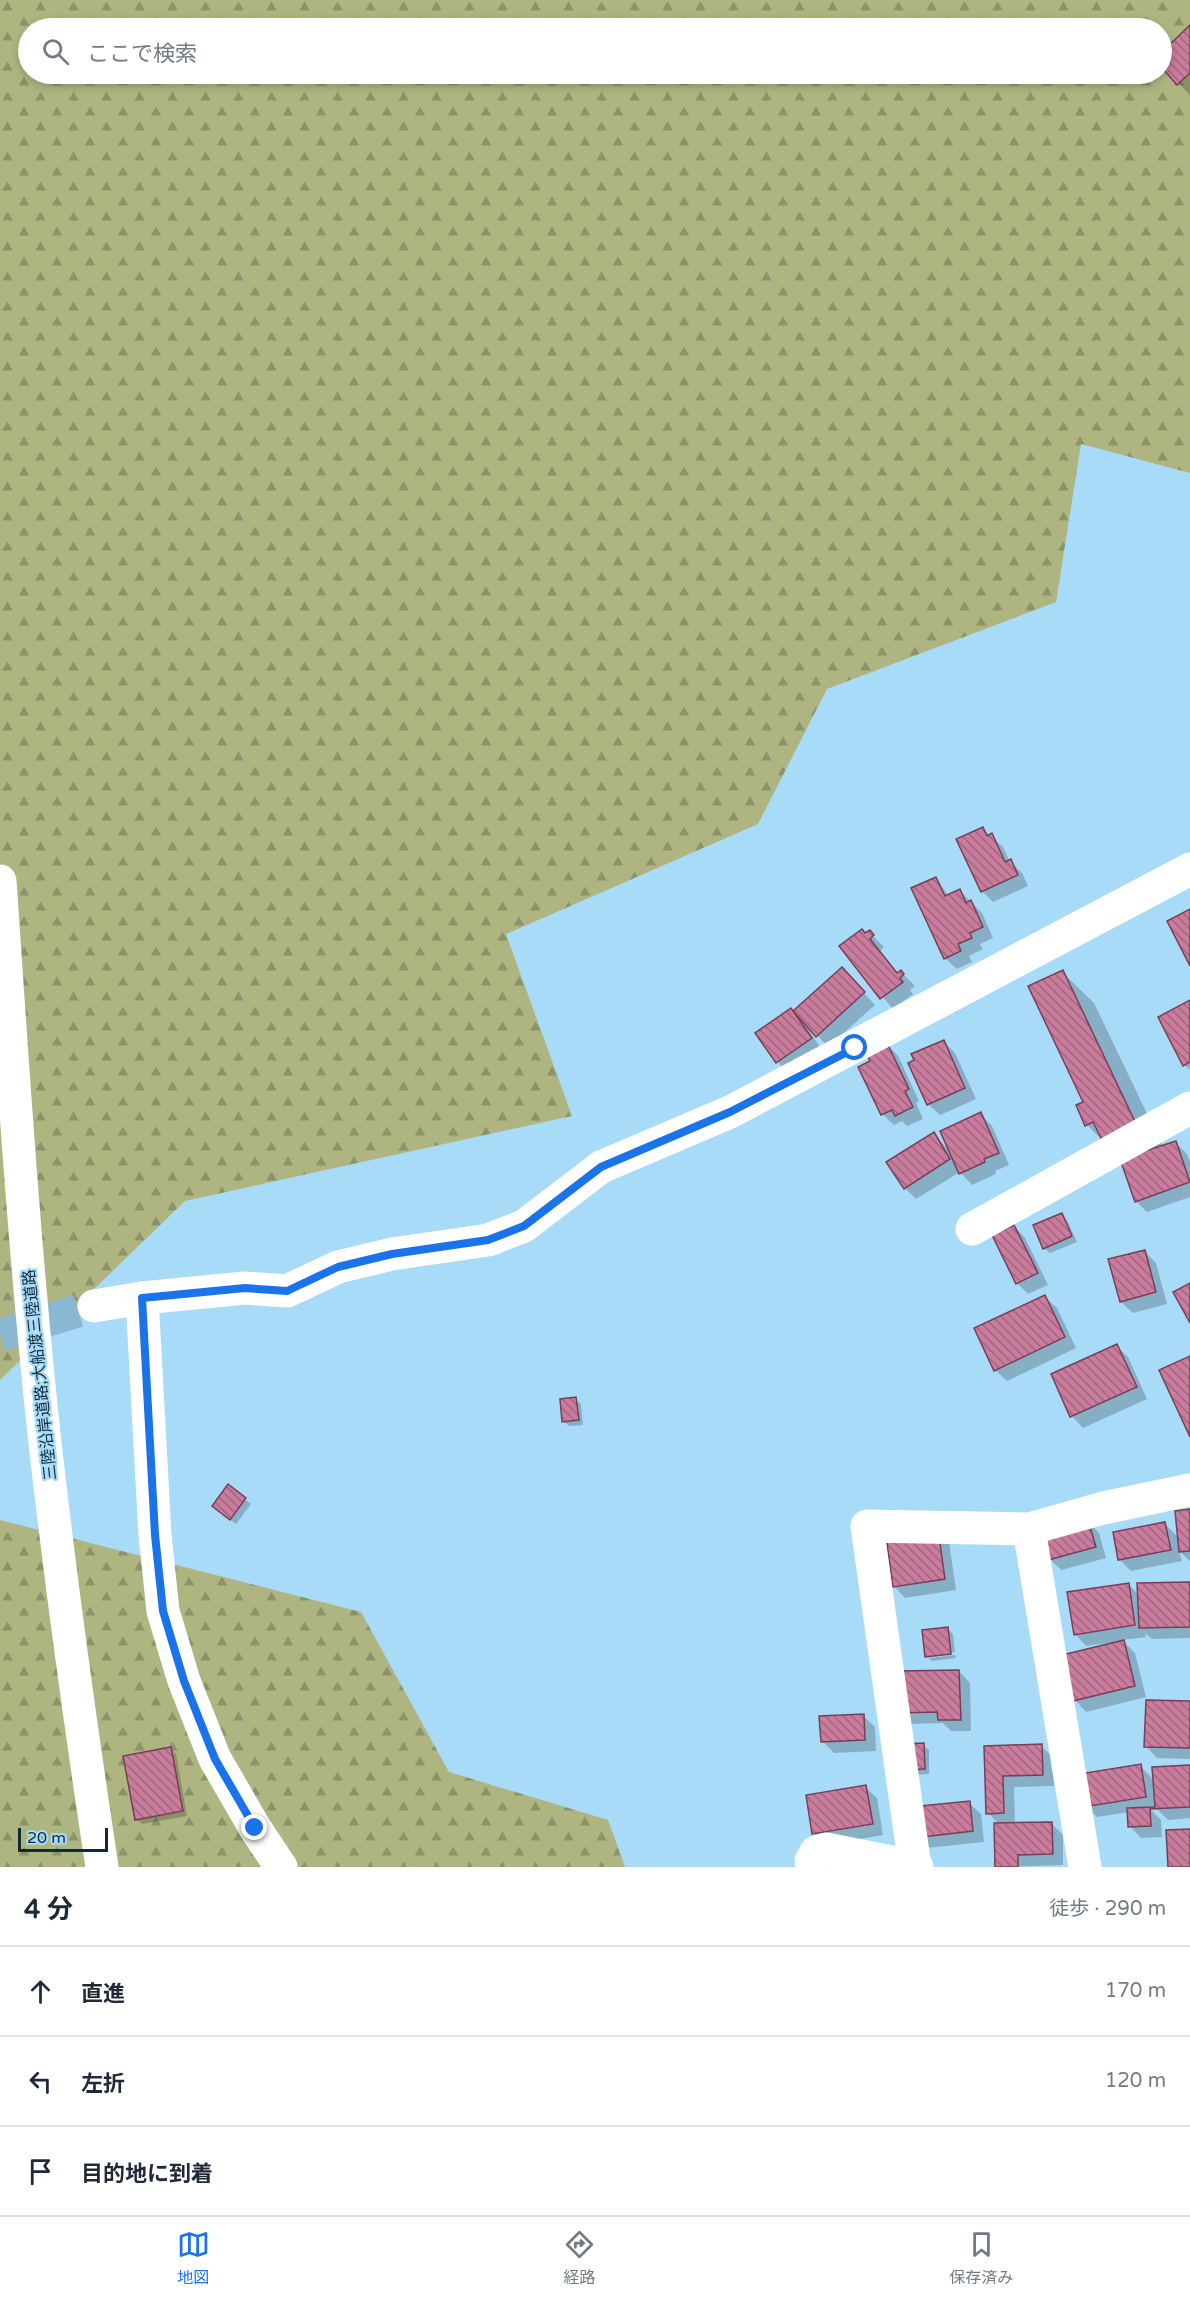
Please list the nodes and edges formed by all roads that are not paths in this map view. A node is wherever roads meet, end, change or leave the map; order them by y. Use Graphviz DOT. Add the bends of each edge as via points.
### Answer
graph roads {
  1 [pos="1190,869"];
  2 [pos="0,881"];
  3 [pos="1187,1118"];
  4 [pos="972,1229"];
  5 [pos="142,1298"];
  6 [pos="94,1306"];
  7 [pos="1190,1490"];
  8 [pos="1029,1529"];
  9 [pos="102,1867"];
  10 [pos="281,1867"];
  11 [pos="812,1867"];
  12 [pos="916,1867"];
  13 [pos="1086,1867"];
  1 -- 5 [label="main road" via="730,1112 601,1167 524,1226 488,1240 392,1254 338,1267 287,1291 245,1288"];
  2 -- 9 [label="main road, 三陸沿岸道路;大船渡三陸道路" via="21,1183 46,1450"];
  3 -- 4 [label="main road"];
  5 -- 6 [label="main road"];
  5 -- 10 [label="main road" via="163,1611 184,1681 215,1759"];
  7 -- 8 [label="main road"];
  8 -- 12 [label="main road" via="867,1526"];
  8 -- 13 [label="main road"];
  11 -- 12 [label="main road" via="816,1852 826,1849"];
}
